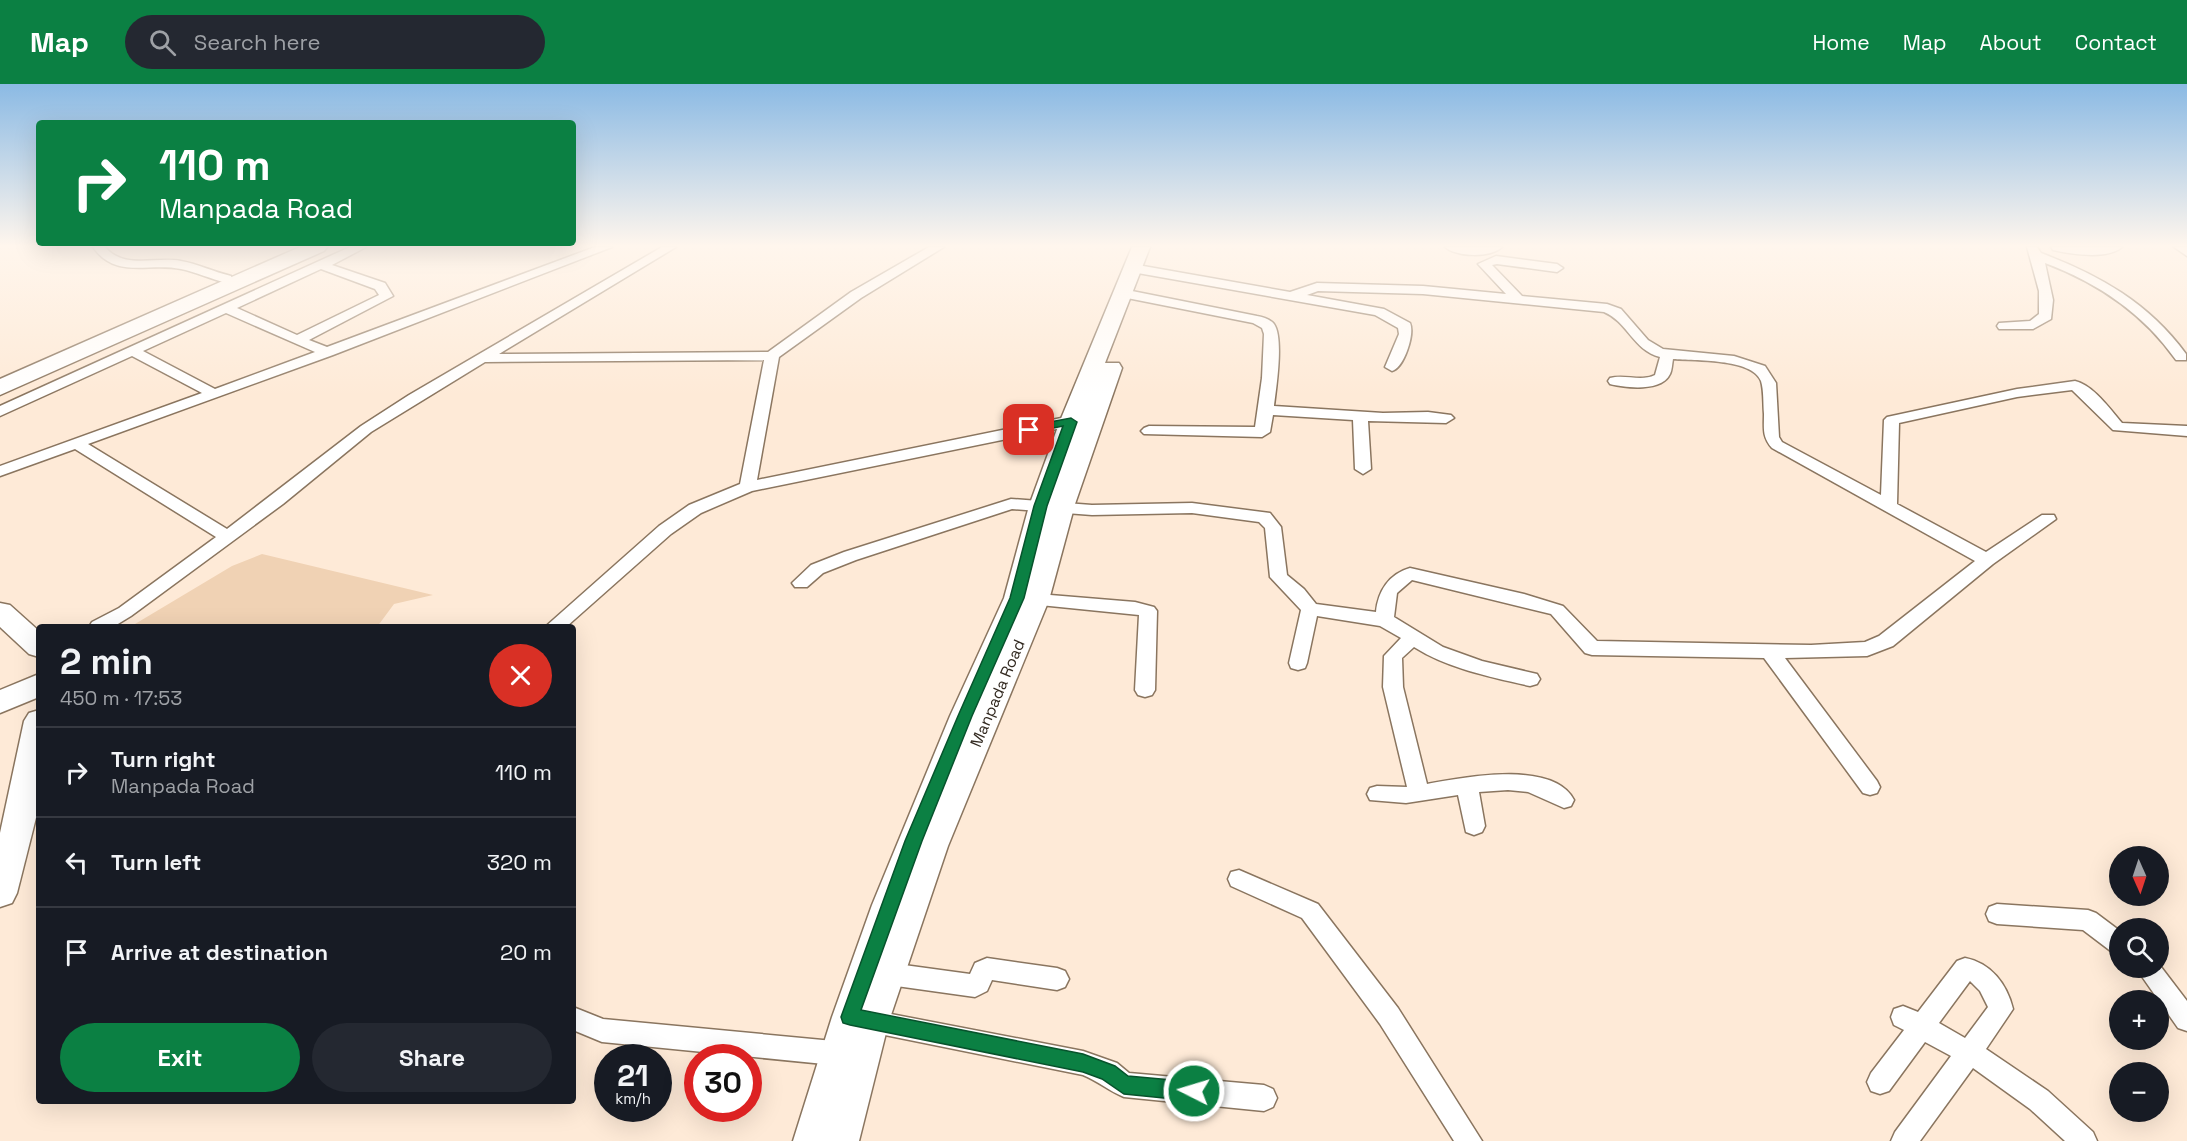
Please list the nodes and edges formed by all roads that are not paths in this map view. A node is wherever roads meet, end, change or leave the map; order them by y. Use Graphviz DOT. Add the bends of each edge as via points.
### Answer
graph roads {
  1 [pos="187,296"];
  2 [pos="222,296"];
  3 [pos="247,296"];
  4 [pos="385,296"];
  5 [pos="475,296"];
  6 [pos="586,296"];
  7 [pos="854,296"];
  8 [pos="1129,296"];
  9 [pos="1141,296"];
  10 [pos="1294,296"];
  11 [pos="1498,296"];
  12 [pos="2045,296"];
  13 [pos="2120,296"];
  14 [pos="1517,298"];
  15 [pos="226,308"];
  16 [pos="2004,326"];
  17 [pos="297,340"];
  18 [pos="132,351"];
  19 [pos="328,352"];
  20 [pos="1667,354"];
  21 [pos="772,356"];
  22 [pos="2181,357"];
  23 [pos="482,358"];
  24 [pos="1392,367"];
  25 [pos="0,380"];
  26 [pos="1615,381"];
  27 [pos="0,388"];
  28 [pos="214,394"];
  29 [pos="1266,410"];
  30 [pos="0,412"];
  31 [pos="1359,417"];
  32 [pos="1446,418"];
  33 [pos="1081,422"];
  34 [pos="1149,430"];
  35 [pos="2187,431"];
  36 [pos="77,444"];
  37 [pos="1363,469"];
  38 [pos="0,471"];
  39 [pos="747,487"];
  40 [pos="1889,505"];
  41 [pos="1051,507"];
  42 [pos="2048,519"];
  43 [pos="227,536"];
  44 [pos="1987,560"];
  45 [pos="801,583"];
  46 [pos="1027,599"];
  47 [pos="1310,609"];
  48 [pos="0,612"];
  49 [pos="1384,620"];
  50 [pos="103,624"];
  51 [pos="557,624"];
  52 [pos="1414,637"];
  53 [pos="36,644"];
  54 [pos="1769,651"];
  55 [pos="1298,663"];
  56 [pos="1530,678"];
  57 [pos="36,686"];
  58 [pos="1145,690"];
  59 [pos="0,702"];
  60 [pos="36,737"];
  61 [pos="1467,784"];
  62 [pos="1870,787"];
  63 [pos="1419,793"];
  64 [pos="1377,794"];
  65 [pos="1564,800"];
  66 [pos="1474,826"];
  67 [pos="1239,879"];
  68 [pos="0,893"];
  69 [pos="1997,914"];
  70 [pos="2109,936"];
  71 [pos="876,973"];
  72 [pos="2156,978"];
  73 [pos="1057,979"];
  74 [pos="576,1019"];
  75 [pos="2187,1020"];
  76 [pos="1912,1022"];
  77 [pos="856,1037"];
  78 [pos="1969,1053"];
  79 [pos="1880,1082"];
  80 [pos="1264,1098"];
  81 [pos="813,1141"];
  82 [pos="840,1141"];
  83 [pos="1469,1141"];
  84 [pos="1904,1141"];
  85 [pos="2084,1141"];
  1 -- 25 [label="main road"];
  2 -- 27 [label="main road"];
  3 -- 15 [label="street"];
  4 -- 17 [label="street"];
  5 -- 19 [label="street"];
  6 -- 23 [label="street"];
  7 -- 21 [label="street"];
  8 -- 33 [label="main road, Manpada Road"];
  9 -- 29 [label="street" via="1266,324 1271,333"];
  10 -- 24 [label="street" via="1379,312 1405,326 1406,334"];
  11 -- 14 [label="street"];
  12 -- 16 [label="street" via="2046,316 2033,325"];
  13 -- 22 [label="street" via="2162,330"];
  14 -- 20 [label="street" via="1619,311 1642,341"];
  15 -- 17 [label="street"];
  15 -- 18 [label="street"];
  17 -- 19 [label="street"];
  18 -- 28 [label="street"];
  18 -- 30 [label="street"];
  19 -- 28 [label="street"];
  20 -- 26 [label="street" via="1659,379"];
  20 -- 40 [label="street" via="1738,361 1760,369 1767,377 1771,438 1777,445"];
  21 -- 23 [label="street"];
  21 -- 39 [label="street"];
  23 -- 43 [label="street" via="366,429"];
  28 -- 36 [label="street"];
  29 -- 31 [label="street"];
  29 -- 34 [label="street" via="1259,433"];
  31 -- 32 [label="street"];
  31 -- 37 [label="street"];
  33 -- 39 [label="street"];
  33 -- 41 [label="main road, Manpada Road"];
  35 -- 40 [label="street" via="2118,427 2075,385 2017,393 1892,420"];
  36 -- 38 [label="street"];
  36 -- 43 [label="street"];
  39 -- 51 [label="street" via="694,509"];
  40 -- 44 [label="street"];
  41 -- 45 [label="street" via="1000,506 850,556 817,569"];
  41 -- 46 [label="main road, Manpada Road"];
  41 -- 47 [label="street" via="1192,508 1264,517 1273,527 1279,577"];
  42 -- 44 [label="street"];
  43 -- 50 [label="street"];
  44 -- 54 [label="street" via="1912,622 1867,649"];
  46 -- 58 [label="street" via="1148,611"];
  46 -- 71 [label="main road, Manpada Road" via="923,843"];
  47 -- 49 [label="street"];
  47 -- 55 [label="street"];
  48 -- 53 [label="main road"];
  49 -- 52 [label="street"];
  49 -- 54 [label="street" via="1385,599 1393,584 1410,574 1557,610 1592,648"];
  52 -- 56 [label="street" via="1436,652"];
  52 -- 63 [label="street" via="1394,656 1393,687"];
  54 -- 62 [label="street"];
  57 -- 59 [label="main road"];
  60 -- 68 [label="main road" via="23,807"];
  61 -- 63 [label="street"];
  61 -- 65 [label="street" via="1534,784"];
  61 -- 66 [label="street"];
  63 -- 64 [label="street"];
  67 -- 83 [label="street" via="1310,911 1389,1016"];
  69 -- 70 [label="street" via="2088,920"];
  71 -- 73 [label="street" via="975,986 987,969"];
  71 -- 77 [label="main road, Manpada Road"];
  72 -- 75 [label="street"];
  74 -- 77 [label="street" via="602,1030"];
  76 -- 78 [label="street"];
  76 -- 78 [label="street" via="1965,969 1971,969 1992,987 2001,1009"];
  76 -- 79 [label="street"];
  77 -- 80 [label="street" via="1083,1063 1108,1072 1124,1085"];
  77 -- 81 [label="main road, Manpada Road"];
  77 -- 82 [label="main road, Manpada Road"];
  78 -- 84 [label="street"];
  78 -- 85 [label="street" via="2039,1100"];
}
